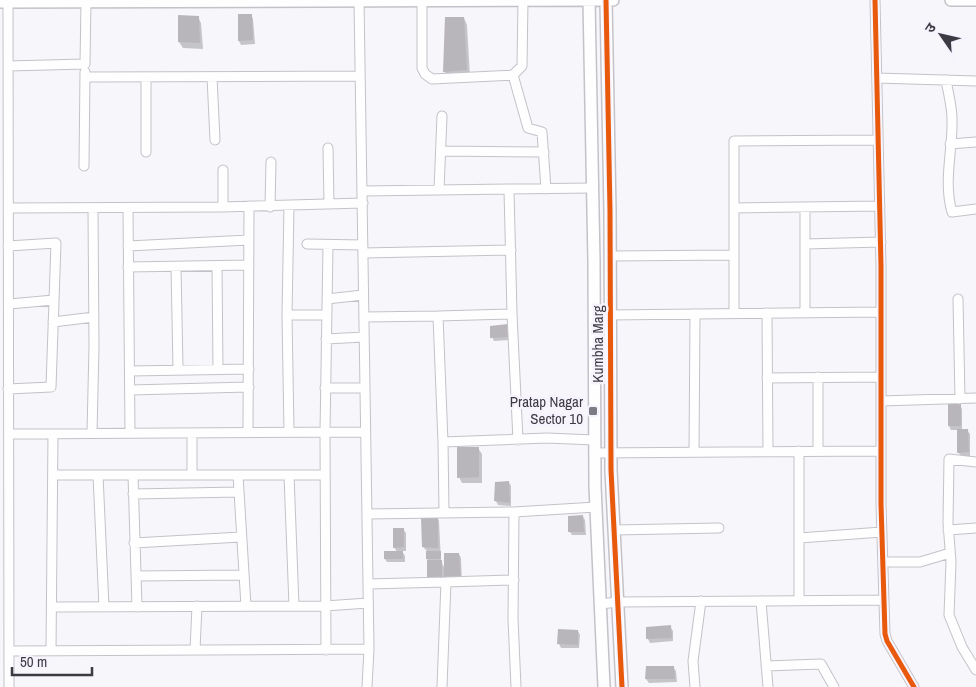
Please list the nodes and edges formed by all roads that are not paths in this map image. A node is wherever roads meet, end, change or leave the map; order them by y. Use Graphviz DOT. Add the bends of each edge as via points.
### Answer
graph roads {
  1 [pos="359,0"];
  2 [pos="523,0"];
  3 [pos="589,0"];
  4 [pos="606,0"];
  5 [pos="613,0"];
  6 [pos="876,0"];
  7 [pos="951,0"];
  8 [pos="976,0"];
  9 [pos="86,1"];
  10 [pos="178,1"];
  11 [pos="422,1"];
  12 [pos="4,2"];
  13 [pos="85,64"];
  14 [pos="8,66"];
  15 [pos="513,75"];
  16 [pos="360,76"];
  17 [pos="86,77"];
  18 [pos="146,77"];
  19 [pos="212,77"];
  20 [pos="877,78"];
  21 [pos="4,80"];
  22 [pos="946,80"];
  23 [pos="976,80"];
  24 [pos="442,116"];
  25 [pos="4,139"];
  26 [pos="214,140"];
  27 [pos="878,140"];
  28 [pos="976,142"];
  29 [pos="950,144"];
  30 [pos="328,148"];
  31 [pos="440,151"];
  32 [pos="146,152"];
  33 [pos="544,152"];
  34 [pos="271,162"];
  35 [pos="84,166"];
  36 [pos="223,170"];
  37 [pos="592,188"];
  38 [pos="546,189"];
  39 [pos="439,190"];
  40 [pos="509,190"];
  41 [pos="363,191"];
  42 [pos="363,203"];
  43 [pos="329,204"];
  44 [pos="249,206"];
  45 [pos="270,206"];
  46 [pos="289,206"];
  47 [pos="880,206"];
  48 [pos="223,207"];
  49 [pos="805,207"];
  50 [pos="8,208"];
  51 [pos="128,208"];
  52 [pos="734,208"];
  53 [pos="93,209"];
  54 [pos="976,209"];
  55 [pos="249,240"];
  56 [pos="881,242"];
  57 [pos="306,244"];
  58 [pos="805,244"];
  59 [pos="328,245"];
  60 [pos="8,246"];
  61 [pos="128,246"];
  62 [pos="363,249"];
  63 [pos="511,250"];
  64 [pos="734,255"];
  65 [pos="610,256"];
  66 [pos="249,265"];
  67 [pos="217,266"];
  68 [pos="128,267"];
  69 [pos="176,267"];
  70 [pos="364,295"];
  71 [pos="327,299"];
  72 [pos="958,299"];
  73 [pos="54,300"];
  74 [pos="8,304"];
  75 [pos="881,312"];
  76 [pos="767,313"];
  77 [pos="805,313"];
  78 [pos="288,314"];
  79 [pos="512,314"];
  80 [pos="695,314"];
  81 [pos="734,314"];
  82 [pos="326,315"];
  83 [pos="610,315"];
  84 [pos="438,316"];
  85 [pos="364,317"];
  86 [pos="94,318"];
  87 [pos="53,322"];
  88 [pos="4,331"];
  89 [pos="364,337"];
  90 [pos="326,339"];
  91 [pos="178,369"];
  92 [pos="218,369"];
  93 [pos="249,369"];
  94 [pos="130,371"];
  95 [pos="881,376"];
  96 [pos="818,377"];
  97 [pos="767,378"];
  98 [pos="249,387"];
  99 [pos="325,388"];
  100 [pos="365,388"];
  101 [pos="130,390"];
  102 [pos="6,394"];
  103 [pos="976,398"];
  104 [pos="960,399"];
  105 [pos="881,401"];
  106 [pos="248,432"];
  107 [pos="289,432"];
  108 [pos="325,432"];
  109 [pos="366,432"];
  110 [pos="92,433"];
  111 [pos="130,433"];
  112 [pos="192,433"];
  113 [pos="8,434"];
  114 [pos="53,434"];
  115 [pos="518,440"];
  116 [pos="594,440"];
  117 [pos="442,442"];
  118 [pos="799,451"];
  119 [pos="818,451"];
  120 [pos="881,451"];
  121 [pos="694,452"];
  122 [pos="768,452"];
  123 [pos="594,453"];
  124 [pos="611,453"];
  125 [pos="976,462"];
  126 [pos="53,475"];
  127 [pos="98,475"];
  128 [pos="133,475"];
  129 [pos="192,475"];
  130 [pos="238,475"];
  131 [pos="289,475"];
  132 [pos="325,475"];
  133 [pos="239,492"];
  134 [pos="133,494"];
  135 [pos="596,507"];
  136 [pos="444,512"];
  137 [pos="514,512"];
  138 [pos="367,514"];
  139 [pos="719,528"];
  140 [pos="976,528"];
  141 [pos="614,530"];
  142 [pos="948,530"];
  143 [pos="882,532"];
  144 [pos="241,537"];
  145 [pos="799,538"];
  146 [pos="134,543"];
  147 [pos="950,553"];
  148 [pos="4,561"];
  149 [pos="882,562"];
  150 [pos="243,575"];
  151 [pos="136,576"];
  152 [pos="514,580"];
  153 [pos="446,582"];
  154 [pos="368,584"];
  155 [pos="800,600"];
  156 [pos="884,600"];
  157 [pos="700,601"];
  158 [pos="761,601"];
  159 [pos="618,602"];
  160 [pos="368,603"];
  161 [pos="600,604"];
  162 [pos="197,606"];
  163 [pos="246,606"];
  164 [pos="294,606"];
  165 [pos="325,606"];
  166 [pos="52,607"];
  167 [pos="104,607"];
  168 [pos="137,607"];
  169 [pos="4,621"];
  170 [pos="369,649"];
  171 [pos="195,650"];
  172 [pos="326,650"];
  173 [pos="9,651"];
  174 [pos="51,651"];
  175 [pos="766,666"];
  176 [pos="976,670"];
  177 [pos="9,687"];
  178 [pos="368,687"];
  179 [pos="442,687"];
  180 [pos="516,687"];
  181 [pos="604,687"];
  182 [pos="622,687"];
  183 [pos="695,687"];
  184 [pos="768,687"];
  185 [pos="834,687"];
  186 [pos="914,687"];
  1 -- 10 [label="street"];
  1 -- 11 [label="street"];
  1 -- 16 [label="street"];
  2 -- 3 [label="street"];
  2 -- 11 [label="street"];
  2 -- 15 [label="street" via="522,66"];
  3 -- 4 [label="street"];
  3 -- 37 [label="street, Kumbha Marg"];
  4 -- 5 [label="street"];
  4 -- 65 [label="street, Kumbha Marg"];
  6 -- 20 [label="street"];
  7 -- 8 [label="street"];
  9 -- 10 [label="street"];
  9 -- 12 [label="street"];
  9 -- 13 [label="street"];
  11 -- 15 [label="street" via="422,68 432,79"];
  12 -- 14 [label="street"];
  13 -- 14 [label="street"];
  13 -- 17 [label="street"];
  14 -- 21 [label="street"];
  15 -- 33 [label="street" via="528,128 542,132"];
  16 -- 19 [label="street"];
  16 -- 41 [label="street"];
  17 -- 18 [label="street"];
  17 -- 35 [label="street"];
  18 -- 19 [label="street"];
  18 -- 32 [label="street"];
  19 -- 26 [label="street"];
  20 -- 22 [label="street"];
  20 -- 27 [label="street"];
  21 -- 25 [label="street"];
  22 -- 23 [label="street"];
  22 -- 29 [label="street" via="952,118"];
  24 -- 31 [label="street"];
  25 -- 50 [label="street"];
  27 -- 47 [label="street"];
  27 -- 52 [label="street" via="734,141"];
  28 -- 29 [label="street"];
  29 -- 54 [label="street" via="949,200 952,212"];
  30 -- 43 [label="street"];
  31 -- 33 [label="street"];
  31 -- 39 [label="street"];
  33 -- 38 [label="street"];
  34 -- 45 [label="street"];
  36 -- 48 [label="street"];
  37 -- 38 [label="street"];
  37 -- 116 [label="street, Kumbha Marg"];
  38 -- 40 [label="street"];
  39 -- 40 [label="street"];
  39 -- 41 [label="street"];
  40 -- 63 [label="street"];
  41 -- 42 [label="street"];
  42 -- 43 [label="street"];
  42 -- 62 [label="street"];
  43 -- 46 [label="street"];
  44 -- 45 [label="street"];
  44 -- 48 [label="street"];
  44 -- 55 [label="street"];
  45 -- 46 [label="street"];
  46 -- 78 [label="street"];
  47 -- 49 [label="street"];
  47 -- 56 [label="street"];
  48 -- 51 [label="street"];
  49 -- 52 [label="street"];
  49 -- 58 [label="street"];
  50 -- 53 [label="street"];
  50 -- 60 [label="street"];
  51 -- 53 [label="street"];
  51 -- 61 [label="street"];
  52 -- 64 [label="street"];
  53 -- 86 [label="street"];
  55 -- 61 [label="street"];
  55 -- 66 [label="street"];
  56 -- 58 [label="street"];
  56 -- 75 [label="street"];
  57 -- 59 [label="street"];
  58 -- 77 [label="street"];
  59 -- 62 [label="street"];
  59 -- 71 [label="street"];
  60 -- 73 [label="street" via="56,243"];
  60 -- 74 [label="street"];
  61 -- 68 [label="street"];
  62 -- 63 [label="street"];
  62 -- 70 [label="street"];
  63 -- 79 [label="street"];
  64 -- 65 [label="street"];
  64 -- 81 [label="street"];
  65 -- 83 [label="street, Kumbha Marg"];
  66 -- 67 [label="street"];
  66 -- 93 [label="street"];
  67 -- 69 [label="street"];
  67 -- 92 [label="street"];
  68 -- 69 [label="street"];
  68 -- 94 [label="street"];
  69 -- 91 [label="street"];
  70 -- 71 [label="street"];
  70 -- 85 [label="street"];
  71 -- 82 [label="street"];
  72 -- 104 [label="street"];
  73 -- 74 [label="street"];
  73 -- 87 [label="street"];
  74 -- 88 [label="street"];
  75 -- 77 [label="street"];
  75 -- 95 [label="street"];
  76 -- 77 [label="street"];
  76 -- 81 [label="street"];
  76 -- 97 [label="street"];
  78 -- 82 [label="street"];
  78 -- 107 [label="street"];
  79 -- 84 [label="street"];
  79 -- 115 [label="street"];
  80 -- 81 [label="street"];
  80 -- 83 [label="street"];
  80 -- 121 [label="street"];
  82 -- 90 [label="street"];
  83 -- 124 [label="street, Kumbha Marg"];
  84 -- 85 [label="street"];
  84 -- 117 [label="street"];
  85 -- 89 [label="street"];
  86 -- 87 [label="street"];
  86 -- 110 [label="street"];
  87 -- 102 [label="street" via="52,387"];
  88 -- 102 [label="street"];
  89 -- 90 [label="street"];
  89 -- 100 [label="street"];
  90 -- 99 [label="street"];
  91 -- 92 [label="street"];
  91 -- 94 [label="street"];
  92 -- 93 [label="street"];
  93 -- 98 [label="street"];
  94 -- 101 [label="street"];
  95 -- 96 [label="street"];
  95 -- 105 [label="street"];
  96 -- 97 [label="street"];
  96 -- 119 [label="street"];
  97 -- 122 [label="street"];
  98 -- 101 [label="street"];
  98 -- 106 [label="street"];
  99 -- 100 [label="street"];
  99 -- 108 [label="street"];
  100 -- 109 [label="street"];
  101 -- 111 [label="street"];
  102 -- 113 [label="street"];
  103 -- 104 [label="street"];
  104 -- 105 [label="street"];
  105 -- 120 [label="street"];
  106 -- 107 [label="street"];
  106 -- 112 [label="street"];
  107 -- 108 [label="street"];
  108 -- 109 [label="street"];
  108 -- 132 [label="street"];
  109 -- 138 [label="street"];
  110 -- 111 [label="street"];
  110 -- 114 [label="street"];
  111 -- 112 [label="street"];
  112 -- 129 [label="street"];
  113 -- 114 [label="street"];
  113 -- 148 [label="street"];
  114 -- 126 [label="street"];
  115 -- 116 [label="street"];
  115 -- 117 [label="street"];
  116 -- 123 [label="street, Kumbha Marg"];
  117 -- 136 [label="street"];
  118 -- 119 [label="street"];
  118 -- 122 [label="street"];
  118 -- 145 [label="street"];
  119 -- 120 [label="street"];
  120 -- 143 [label="street"];
  121 -- 122 [label="street"];
  121 -- 124 [label="street"];
  123 -- 124 [label="street"];
  123 -- 135 [label="street, Kumbha Marg"];
  124 -- 141 [label="street, Kumbha Marg"];
  125 -- 142 [label="street" via="949,459"];
  126 -- 127 [label="street"];
  126 -- 166 [label="street"];
  127 -- 128 [label="street"];
  127 -- 167 [label="street"];
  128 -- 129 [label="street"];
  128 -- 134 [label="street"];
  129 -- 130 [label="street"];
  130 -- 131 [label="street"];
  130 -- 133 [label="street"];
  131 -- 132 [label="street"];
  131 -- 164 [label="street"];
  132 -- 165 [label="street"];
  133 -- 134 [label="street"];
  133 -- 144 [label="street"];
  134 -- 146 [label="street"];
  135 -- 137 [label="street"];
  135 -- 161 [label="street, Kumbha Marg"];
  136 -- 137 [label="street"];
  136 -- 138 [label="street"];
  137 -- 152 [label="street"];
  138 -- 154 [label="street"];
  139 -- 141 [label="street"];
  140 -- 142 [label="street"];
  141 -- 159 [label="street, Kumbha Marg"];
  142 -- 147 [label="street"];
  143 -- 145 [label="street"];
  143 -- 149 [label="street"];
  144 -- 146 [label="street"];
  144 -- 150 [label="street"];
  145 -- 155 [label="street"];
  146 -- 151 [label="street"];
  147 -- 149 [label="street" via="920,562"];
  147 -- 176 [label="street" via="949,615"];
  148 -- 169 [label="street"];
  149 -- 156 [label="street"];
  150 -- 151 [label="street"];
  150 -- 163 [label="street"];
  151 -- 168 [label="street"];
  152 -- 153 [label="street"];
  152 -- 180 [label="street"];
  153 -- 154 [label="street"];
  153 -- 179 [label="street"];
  154 -- 160 [label="street"];
  155 -- 156 [label="street"];
  155 -- 158 [label="street"];
  156 -- 186 [label="street" via="887,641"];
  157 -- 158 [label="street"];
  157 -- 159 [label="street"];
  157 -- 183 [label="street" via="693,661"];
  158 -- 175 [label="street"];
  159 -- 161 [label="street"];
  159 -- 182 [label="street, Kumbha Marg"];
  160 -- 165 [label="street"];
  160 -- 170 [label="street"];
  161 -- 181 [label="street, Kumbha Marg"];
  162 -- 163 [label="street"];
  162 -- 168 [label="street"];
  162 -- 171 [label="street"];
  163 -- 164 [label="street"];
  164 -- 165 [label="street"];
  165 -- 172 [label="street"];
  166 -- 167 [label="street"];
  166 -- 174 [label="street"];
  167 -- 168 [label="street"];
  169 -- 173 [label="street"];
  170 -- 172 [label="street"];
  170 -- 178 [label="street"];
  171 -- 172 [label="street"];
  171 -- 174 [label="street"];
  173 -- 174 [label="street"];
  173 -- 177 [label="street"];
  175 -- 184 [label="street"];
  175 -- 185 [label="street" via="822,664"];
}
